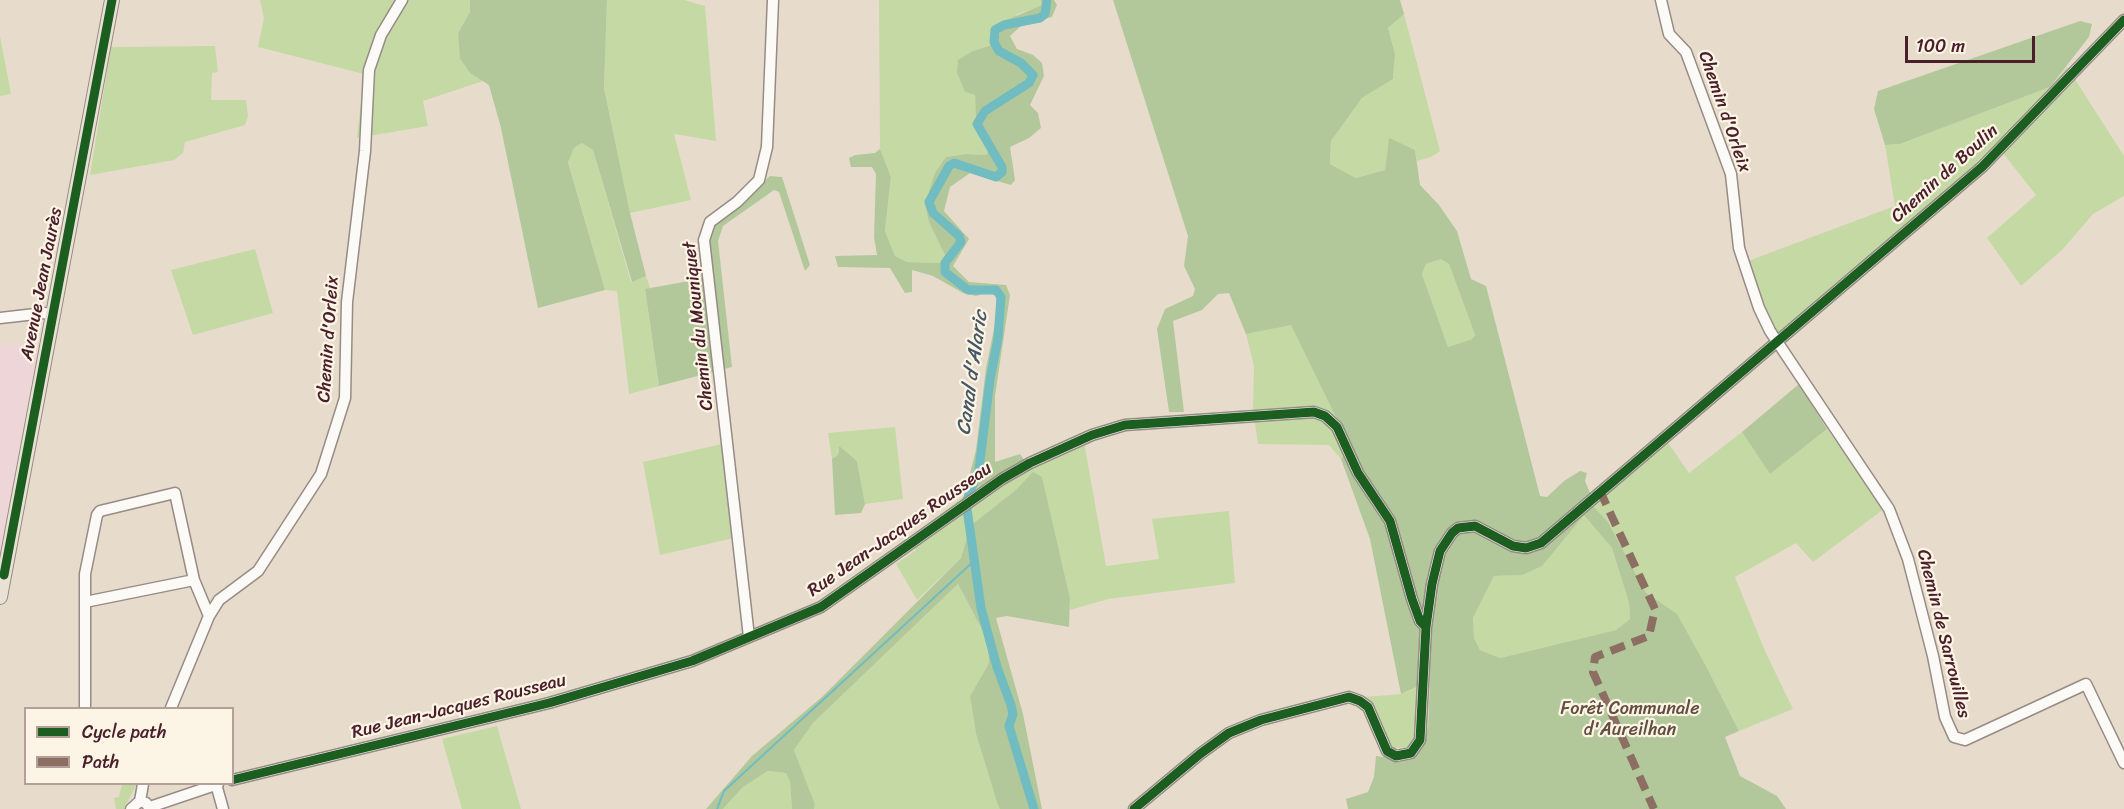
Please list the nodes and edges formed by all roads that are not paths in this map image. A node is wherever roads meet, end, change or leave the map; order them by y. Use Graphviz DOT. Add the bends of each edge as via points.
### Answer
graph roads {
  1 [pos="112,0"];
  2 [pos="402,0"];
  3 [pos="773,0"];
  4 [pos="1661,0"];
  5 [pos="2124,20"];
  6 [pos="53,315"];
  7 [pos="0,318"];
  8 [pos="1778,342"];
  9 [pos="195,580"];
  10 [pos="0,597"];
  11 [pos="85,602"];
  12 [pos="209,616"];
  13 [pos="1426,627"];
  14 [pos="750,637"];
  15 [pos="85,707"];
  16 [pos="171,707"];
  17 [pos="2124,763"];
  18 [pos="234,780"];
  19 [pos="143,785"];
  20 [pos="214,785"];
  21 [pos="217,785"];
  22 [pos="147,806"];
  23 [pos="131,809"];
  24 [pos="223,809"];
  25 [pos="1134,809"];
  1 -- 6 [label="main road, Avenue Jean Jaurès"];
  2 -- 12 [label="street, Chemin d'Orleix" via="381,35 369,70 365,151 347,302 345,398 325,463 258,571 219,600"];
  3 -- 14 [label="street, Chemin du Mouniquet" via="767,147 759,180 710,222 704,240"];
  4 -- 8 [label="street, Chemin d'Orleix" via="1669,33 1686,52 1731,174 1739,248 1759,308"];
  5 -- 8 [label="street, Chemin de Boulin" via="1982,167"];
  6 -- 7 [label="street"];
  6 -- 10 [label="main road, Avenue Jean Jaurès"];
  8 -- 13 [label="street, Chemin de Boulin" via="1540,543 1526,548 1513,546 1481,528 1458,528 1440,551"];
  8 -- 17 [label="street, Chemin de Sarrouilles" via="1888,509 1908,559 1945,717 1954,737 1965,740 2086,684"];
  9 -- 11 [label="street"];
  9 -- 11 [label="street" via="175,493 164,495 97,515 85,574"];
  9 -- 12 [label="street"];
  11 -- 15 [label="street"];
  12 -- 16 [label="street, Chemin d'Orleix"];
  13 -- 14 [label="street, Rue Jean-Jacques Rousseau" via="1412,598 1390,521 1358,473 1337,427 1314,412 1125,424 1092,435 1030,463 973,499 821,607"];
  13 -- 25 [label="street" via="1420,740 1411,753 1396,756 1387,750 1368,707 1349,697 1261,720 1229,733"];
  14 -- 18 [label="street, Rue Jean-Jacques Rousseau" via="692,661 549,703"];
  19 -- 22 [label="street"];
  20 -- 22 [label="street"];
  21 -- 24 [label="street"];
  22 -- 23 [label="street"];
}
